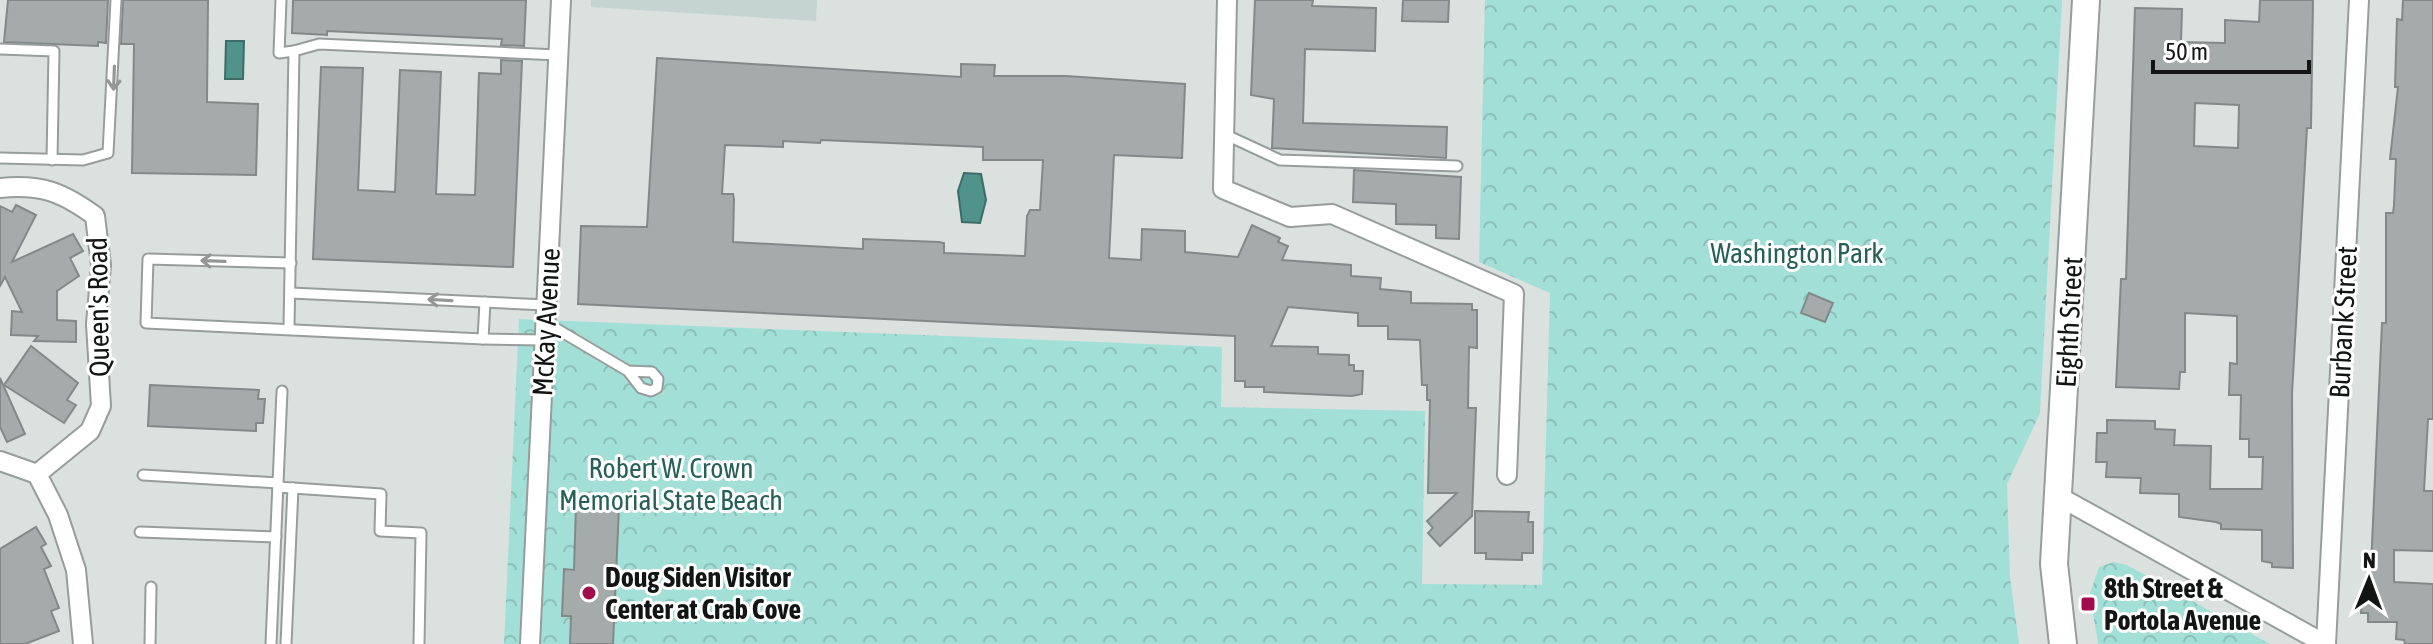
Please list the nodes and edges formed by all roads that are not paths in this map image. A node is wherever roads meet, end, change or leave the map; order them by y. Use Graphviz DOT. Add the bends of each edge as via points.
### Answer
graph roads {
  1 [pos="116,0"];
  2 [pos="281,0"];
  3 [pos="561,0"];
  4 [pos="1227,0"];
  5 [pos="2086,0"];
  6 [pos="2359,0"];
  7 [pos="0,49"];
  8 [pos="294,51"];
  9 [pos="558,55"];
  10 [pos="1224,134"];
  11 [pos="0,158"];
  12 [pos="52,160"];
  13 [pos="1457,166"];
  14 [pos="0,188"];
  15 [pos="291,263"];
  16 [pos="291,293"];
  17 [pos="485,302"];
  18 [pos="545,322"];
  19 [pos="289,327"];
  20 [pos="483,339"];
  21 [pos="628,371"];
  22 [pos="282,391"];
  23 [pos="0,461"];
  24 [pos="37,474"];
  25 [pos="143,475"];
  26 [pos="1507,475"];
  27 [pos="278,485"];
  28 [pos="293,488"];
  29 [pos="2058,496"];
  30 [pos="140,532"];
  31 [pos="276,537"];
  32 [pos="151,587"];
  33 [pos="83,644"];
  34 [pos="150,644"];
  35 [pos="271,644"];
  36 [pos="286,644"];
  37 [pos="419,644"];
  38 [pos="530,644"];
  39 [pos="2063,644"];
  40 [pos="2326,644"];
  1 -- 12 [label="lane, one-way" via="108,153"];
  2 -- 8 [label="lane" via="279,53"];
  3 -- 9 [label="street, McKay Avenue"];
  4 -- 10 [label="street"];
  5 -- 29 [label="main road, Eighth Street"];
  6 -- 40 [label="street, Burbank Street"];
  7 -- 12 [label="lane" via="54,51"];
  8 -- 9 [label="lane" via="319,44"];
  8 -- 15 [label="lane"];
  9 -- 18 [label="street, McKay Avenue"];
  10 -- 13 [label="lane" via="1280,160"];
  10 -- 26 [label="street" via="1223,189 1290,217 1332,214 1514,294"];
  11 -- 12 [label="lane"];
  14 -- 24 [label="street, Queen's Road" via="26,185 65,194 95,216 101,265 96,324 101,406 90,431"];
  15 -- 16 [label="lane"];
  15 -- 19 [label="lane, one-way" via="148,259 146,323"];
  17 -- 16 [label="lane, one-way"];
  16 -- 19 [label="lane"];
  17 -- 18 [label="lane"];
  17 -- 20 [label="lane"];
  18 -- 20 [label="lane"];
  18 -- 21 [label="lane"];
  18 -- 38 [label="street, McKay Avenue"];
  19 -- 20 [label="lane"];
  22 -- 27 [label="lane"];
  23 -- 24 [label="street"];
  24 -- 33 [label="street" via="58,515 76,570"];
  25 -- 27 [label="lane"];
  27 -- 28 [label="lane"];
  27 -- 31 [label="lane"];
  28 -- 36 [label="lane"];
  28 -- 37 [label="lane" via="381,494 380,531 421,533"];
  29 -- 39 [label="main road, Eighth Street" via="2054,564"];
  29 -- 40 [label="street"];
  30 -- 31 [label="lane"];
  31 -- 35 [label="lane"];
  32 -- 34 [label="lane"];
}
